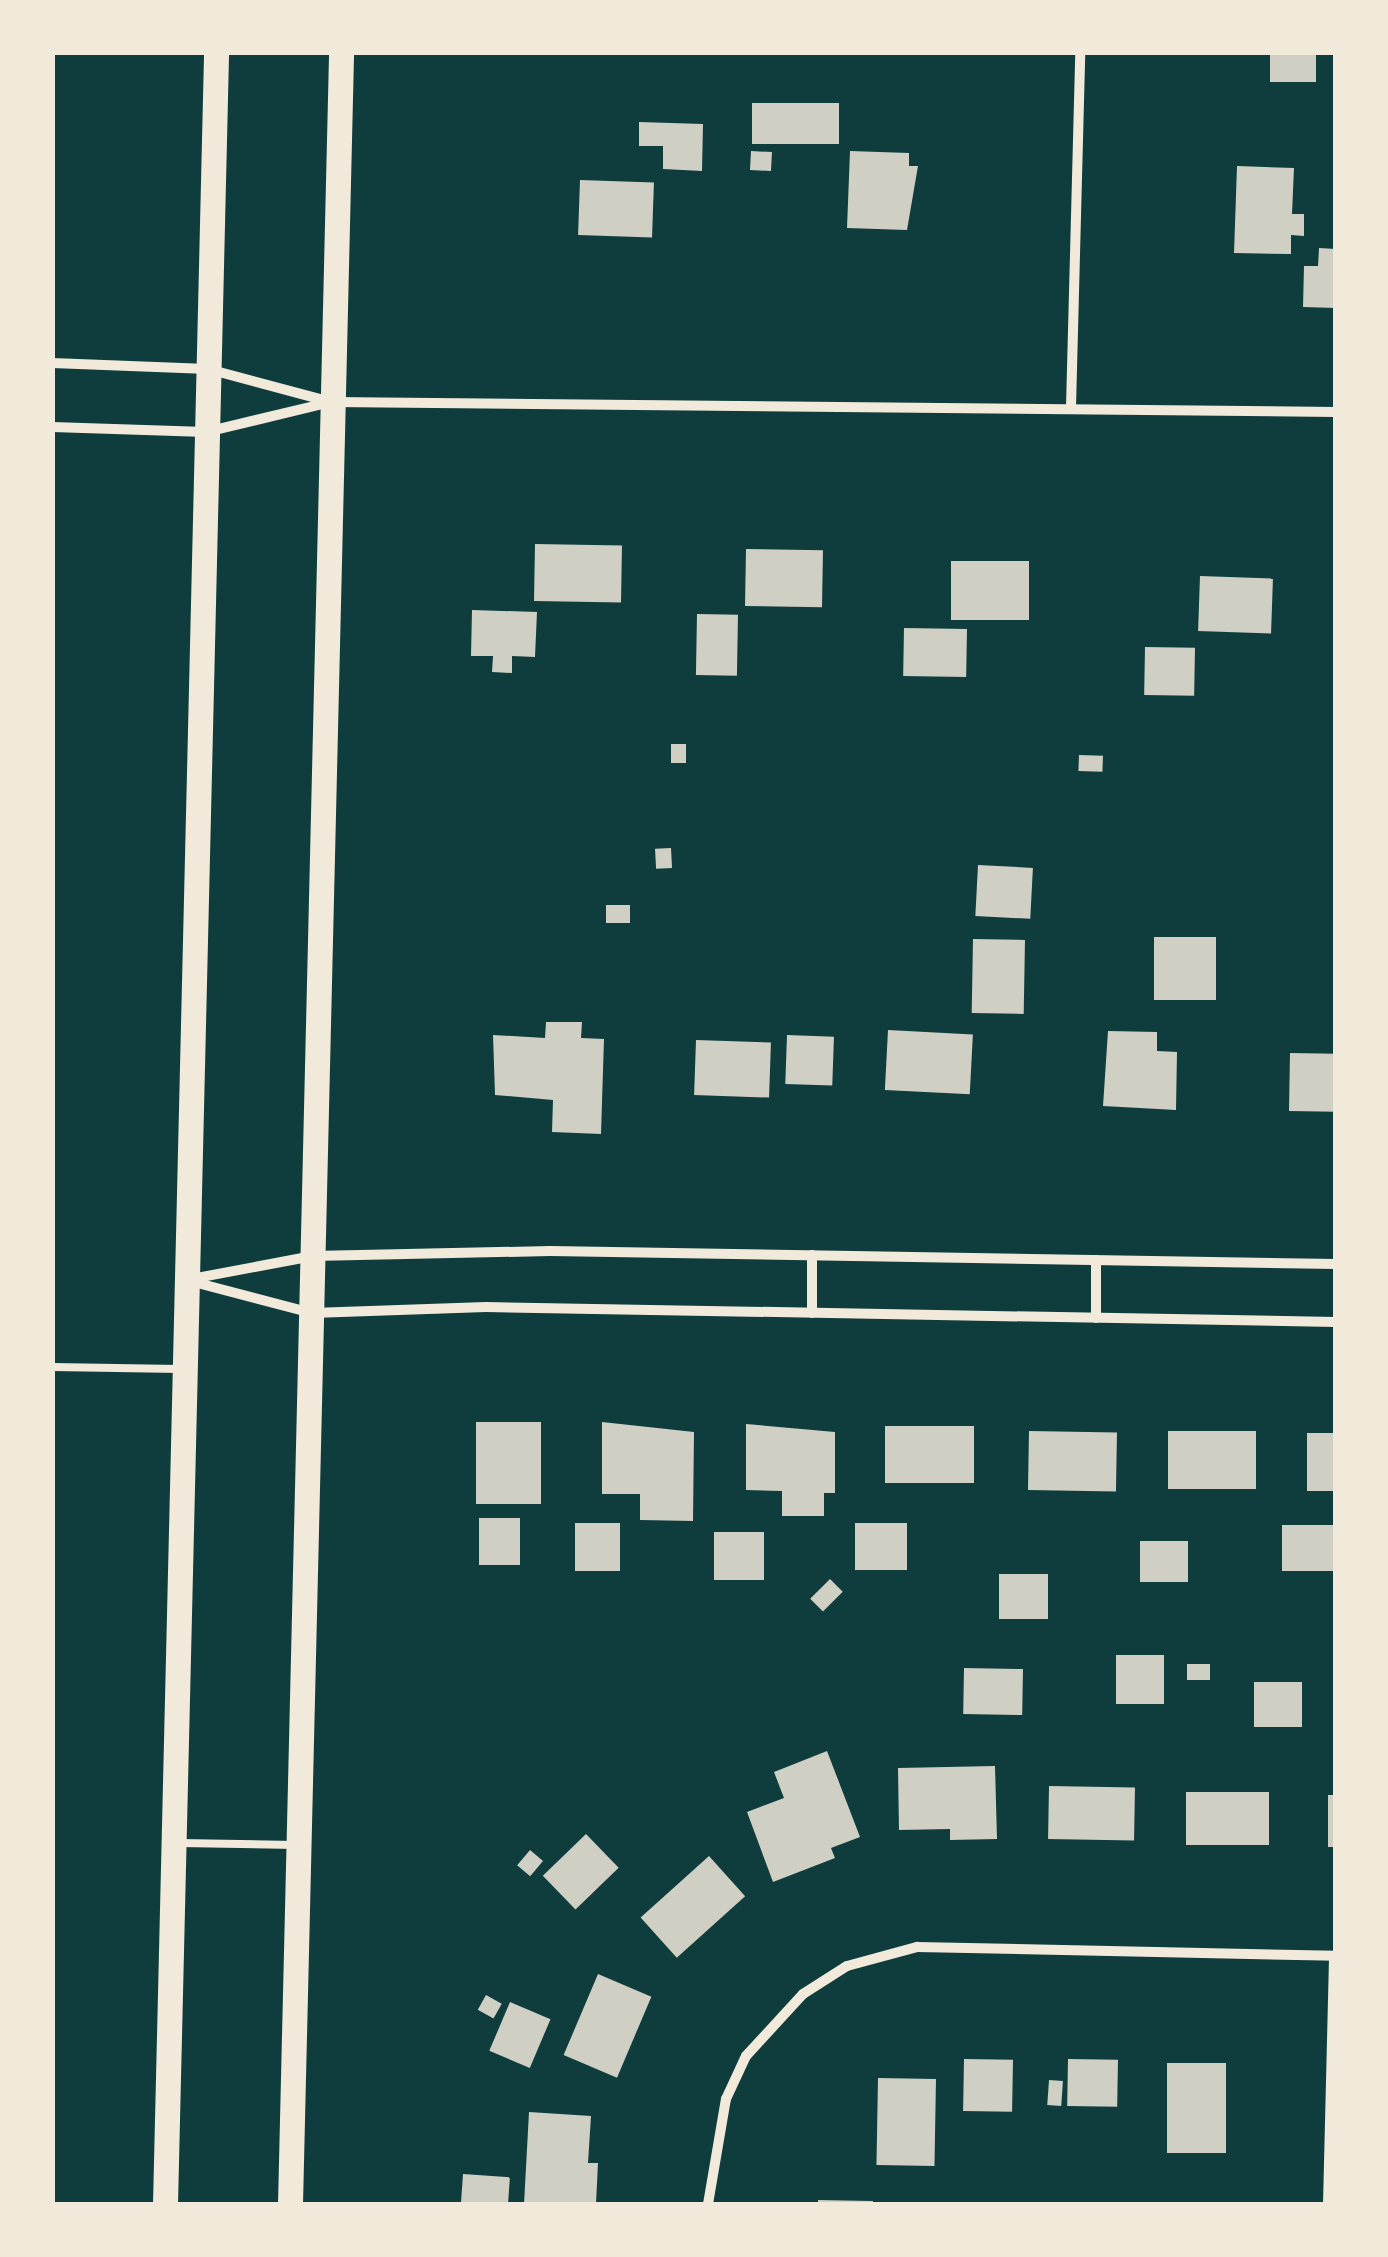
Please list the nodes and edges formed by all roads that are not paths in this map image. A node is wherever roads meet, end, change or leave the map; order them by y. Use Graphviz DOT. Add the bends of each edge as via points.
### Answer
graph roads {
  1 [pos="216,52"];
  2 [pos="342,52"];
  3 [pos="1080,52"];
  4 [pos="52,363"];
  5 [pos="208,369"];
  6 [pos="331,402"];
  7 [pos="1072,407"];
  8 [pos="1336,412"];
  9 [pos="52,427"];
  10 [pos="206,432"];
  11 [pos="812,1255"];
  12 [pos="313,1256"];
  13 [pos="1096,1260"];
  14 [pos="1336,1264"];
  15 [pos="186,1280"];
  16 [pos="312,1314"];
  17 [pos="812,1314"];
  18 [pos="1096,1318"];
  19 [pos="1336,1322"];
  20 [pos="52,1366"];
  21 [pos="184,1369"];
  22 [pos="174,1842"];
  23 [pos="298,1845"];
  24 [pos="1335,1956"];
  25 [pos="165,2204"];
  26 [pos="290,2204"];
  27 [pos="708,2204"];
  28 [pos="1328,2204"];
  1 -- 5 [label="main road"];
  2 -- 6 [label="main road"];
  3 -- 7 [label="street"];
  4 -- 5 [label="street"];
  5 -- 6 [label="street"];
  5 -- 10 [label="main road"];
  6 -- 7 [label="street"];
  6 -- 10 [label="street"];
  6 -- 12 [label="main road"];
  7 -- 8 [label="street"];
  9 -- 10 [label="street"];
  10 -- 15 [label="main road"];
  11 -- 12 [label="street"];
  11 -- 13 [label="street"];
  11 -- 17 [label="street"];
  12 -- 15 [label="street"];
  12 -- 16 [label="main road"];
  13 -- 14 [label="street"];
  13 -- 18 [label="street"];
  15 -- 16 [label="street"];
  15 -- 21 [label="main road"];
  16 -- 17 [label="street" via="486,1306"];
  16 -- 23 [label="main road"];
  17 -- 18 [label="street"];
  18 -- 19 [label="street"];
  20 -- 21 [label="lane"];
  21 -- 22 [label="main road"];
  22 -- 23 [label="lane"];
  22 -- 25 [label="main road"];
  23 -- 26 [label="main road"];
  24 -- 27 [label="street" via="916,1947 847,1966 803,1994 746,2056 714,2148"];
  24 -- 28 [label="street"];
}
